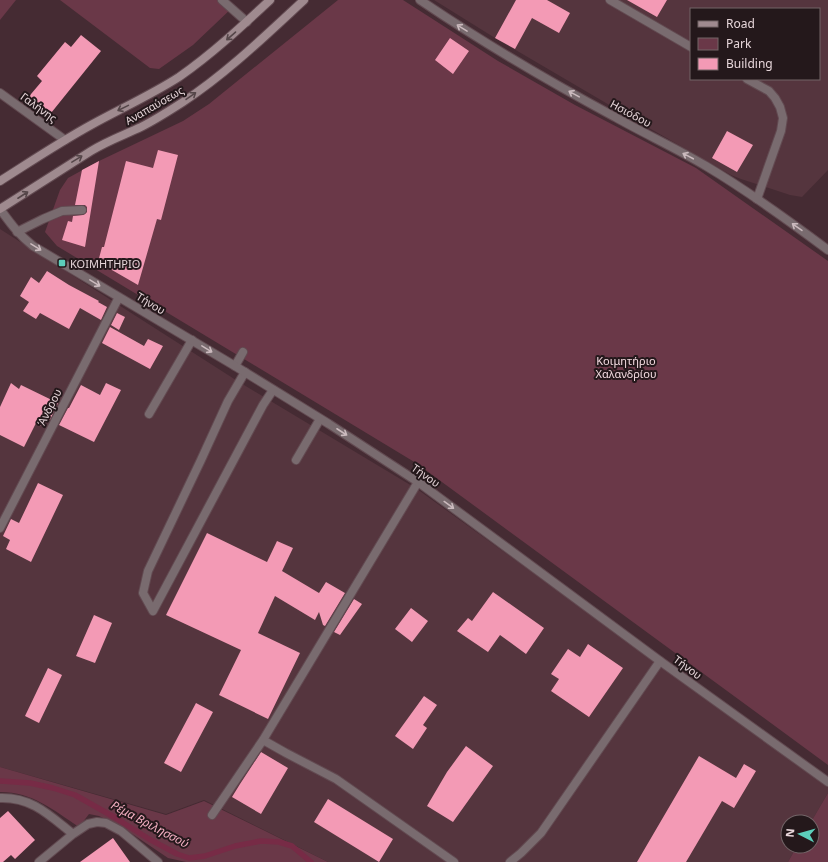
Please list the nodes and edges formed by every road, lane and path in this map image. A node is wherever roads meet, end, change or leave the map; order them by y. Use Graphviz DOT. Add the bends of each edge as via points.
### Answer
graph roads {
  1 [pos="222,0"];
  2 [pos="270,0"];
  3 [pos="304,0"];
  4 [pos="420,0"];
  5 [pos="610,0"];
  6 [pos="247,22"];
  7 [pos="690,46"];
  8 [pos="749,80"];
  9 [pos="0,93"];
  10 [pos="65,140"];
  11 [pos="0,181"];
  12 [pos="757,199"];
  13 [pos="0,209"];
  14 [pos="82,210"];
  15 [pos="17,232"];
  16 [pos="828,250"];
  17 [pos="118,296"];
  18 [pos="192,340"];
  19 [pos="243,352"];
  20 [pos="235,366"];
  21 [pos="245,372"];
  22 [pos="273,390"];
  23 [pos="149,414"];
  24 [pos="320,419"];
  25 [pos="296,460"];
  26 [pos="418,482"];
  27 [pos="0,528"];
  28 [pos="660,661"];
  29 [pos="263,740"];
  30 [pos="828,782"];
  31 [pos="0,798"];
  32 [pos="212,815"];
  33 [pos="73,834"];
  34 [pos="38,862"];
  35 [pos="158,862"];
  36 [pos="454,862"];
  37 [pos="510,862"];
  1 -- 6 [label="street"];
  2 -- 6 [label="main road, Αναπαύσεως"];
  13 -- 3 [label="main road, Αναπαύσεως, one-way" via="103,144 152,121 198,92 239,60"];
  12 -- 4 [label="street, Ησιόδου, one-way" via="705,166 545,78"];
  5 -- 7 [label="street"];
  6 -- 10 [label="main road, Αναπαύσεως, one-way" via="211,53 167,84"];
  8 -- 12 [label="street" via="775,98 784,118"];
  9 -- 10 [label="street, Γαλήνης"];
  10 -- 11 [label="main road, Αναπαύσεως"];
  16 -- 12 [label="street, Ησιόδου, one-way"];
  13 -- 15 [label="street, Τήνου"];
  14 -- 15 [label="street" via="62,211"];
  15 -- 17 [label="street, Τήνου, one-way" via="33,246"];
  17 -- 18 [label="street, Τήνου"];
  17 -- 27 [label="street, Άνδρου"];
  18 -- 20 [label="street, Τήνου, one-way"];
  18 -- 23 [label="street"];
  19 -- 20 [label="street"];
  20 -- 21 [label="street, Τήνου"];
  21 -- 22 [label="street, Τήνου"];
  21 -- 22 [label="street" via="228,400 148,571 143,594 153,611"];
  22 -- 24 [label="street, Τήνου"];
  24 -- 25 [label="street"];
  24 -- 26 [label="street, Τήνου, one-way"];
  26 -- 28 [label="street, Τήνου, one-way"];
  26 -- 29 [label="street"];
  28 -- 30 [label="street, Τήνου"];
  28 -- 37 [label="street" via="541,833"];
  29 -- 32 [label="street"];
  29 -- 36 [label="street" via="336,779"];
  31 -- 33 [label="street" via="9,797 30,802"];
  33 -- 34 [label="street"];
  33 -- 35 [label="street" via="88,824 106,823 121,830"];
}
